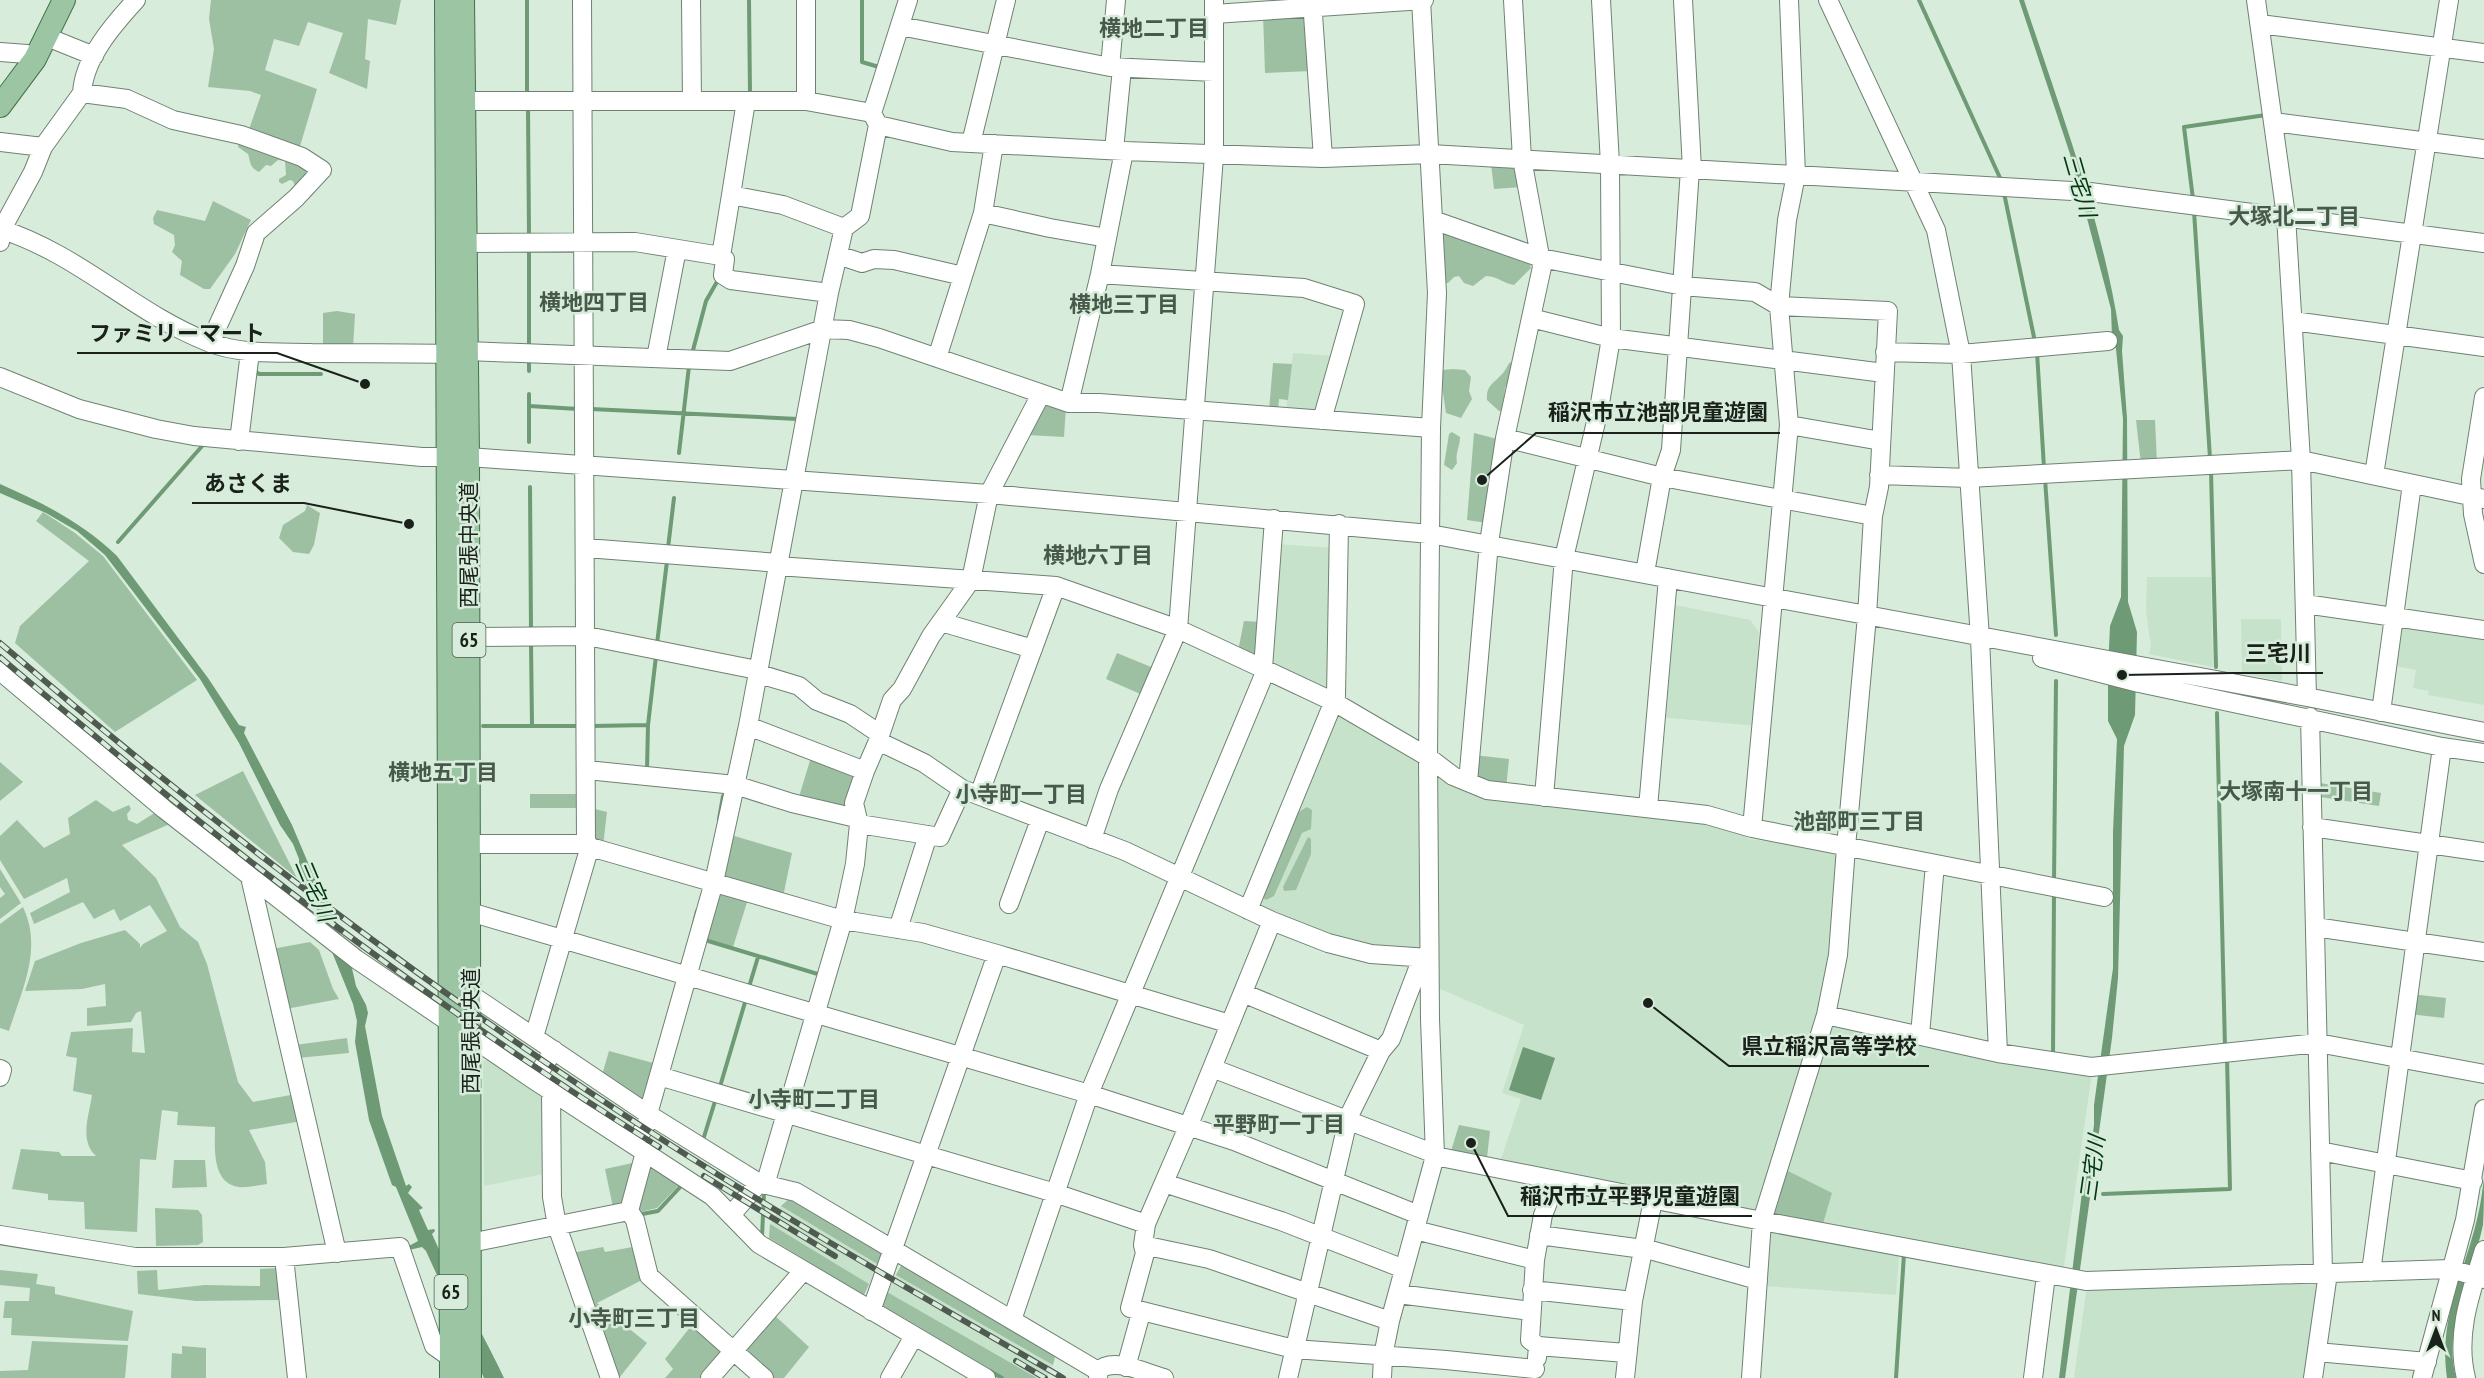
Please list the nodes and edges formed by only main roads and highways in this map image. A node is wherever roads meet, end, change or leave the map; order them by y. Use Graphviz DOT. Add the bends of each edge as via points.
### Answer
graph roads {
  1 [pos="64,0"];
  2 [pos="446,0"];
  3 [pos="463,0"];
  4 [pos="0,106"];
  5 [pos="458,352"];
  6 [pos="459,457"];
  7 [pos="460,1240"];
  8 [pos="451,1361"];
  9 [pos="470,1378"];
  1 -- 4 [label="main road" via="35,59"];
  2 -- 5 [label="main road, 西尾張中央道 / 65"];
  3 -- 5 [label="main road, 西尾張中央道 / 65" via="465,243"];
  5 -- 6 [label="main road, 西尾張中央道 / 65"];
  6 -- 7 [label="main road, 西尾張中央道 / 65" via="451,1023"];
  6 -- 7 [label="main road, 西尾張中央道 / 65" via="469,637 470,844 470,1036"];
  7 -- 8 [label="main road, 西尾張中央道 / 65"];
  7 -- 9 [label="main road, 西尾張中央道 / 65" via="469,1280"];
}
